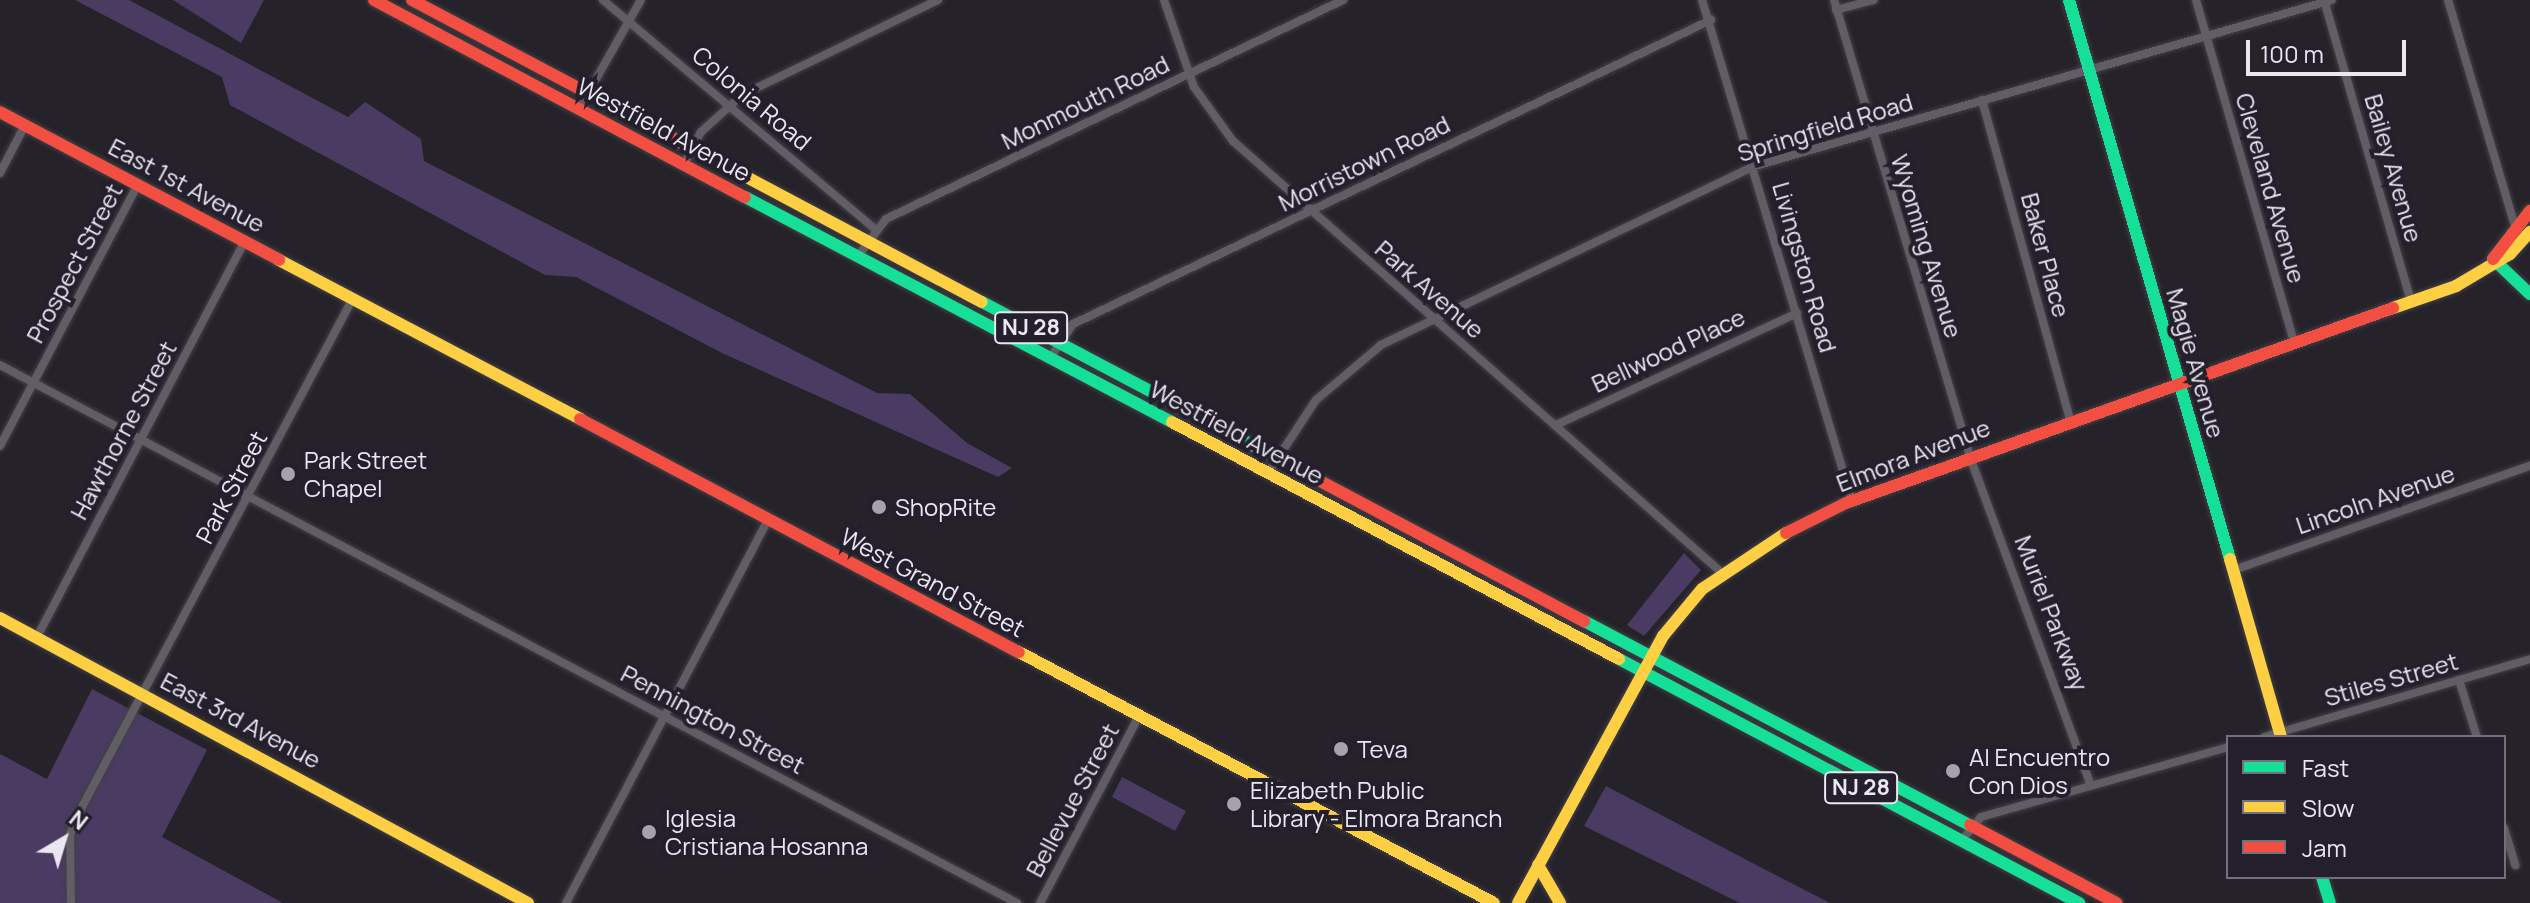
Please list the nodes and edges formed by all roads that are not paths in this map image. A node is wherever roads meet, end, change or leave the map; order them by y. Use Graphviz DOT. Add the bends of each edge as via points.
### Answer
graph roads {
  1 [pos="374,0"];
  2 [pos="603,0"];
  3 [pos="641,0"];
  4 [pos="914,0"];
  5 [pos="938,0"];
  6 [pos="1164,0"];
  7 [pos="1343,0"];
  8 [pos="1702,0"];
  9 [pos="1834,0"];
  10 [pos="1874,0"];
  11 [pos="2069,0"];
  12 [pos="2196,0"];
  13 [pos="2448,0"];
  14 [pos="2327,1"];
  15 [pos="419,2"];
  16 [pos="918,10"];
  17 [pos="1836,10"];
  18 [pos="627,19"];
  19 [pos="1711,20"];
  20 [pos="413,21"];
  21 [pos="2206,36"];
  22 [pos="2089,69"];
  23 [pos="1187,75"];
  24 [pos="587,93"];
  25 [pos="1982,100"];
  26 [pos="730,104"];
  27 [pos="579,109"];
  28 [pos="0,112"];
  29 [pos="25,125"];
  30 [pos="1871,132"];
  31 [pos="691,148"];
  32 [pos="684,164"];
  33 [pos="1755,166"];
  34 [pos="0,173"];
  35 [pos="138,184"];
  36 [pos="1310,211"];
  37 [pos="2530,211"];
  38 [pos="2515,226"];
  39 [pos="874,228"];
  40 [pos="2530,232"];
  41 [pos="245,241"];
  42 [pos="866,241"];
  43 [pos="858,256"];
  44 [pos="2493,259"];
  45 [pos="2530,294"];
  46 [pos="353,298"];
  47 [pos="2411,302"];
  48 [pos="1797,313"];
  49 [pos="1434,320"];
  50 [pos="2294,341"];
  51 [pos="1058,342"];
  52 [pos="1050,358"];
  53 [pos="0,365"];
  54 [pos="2177,380"];
  55 [pos="34,383"];
  56 [pos="2070,420"];
  57 [pos="1556,425"];
  58 [pos="139,440"];
  59 [pos="0,446"];
  60 [pos="1970,457"];
  61 [pos="1276,458"];
  62 [pos="2530,466"];
  63 [pos="1268,473"];
  64 [pos="248,497"];
  65 [pos="1852,501"];
  66 [pos="768,520"];
  67 [pos="1465,558"];
  68 [pos="2234,570"];
  69 [pos="1721,572"];
  70 [pos="1457,573"];
  71 [pos="0,618"];
  72 [pos="37,637"];
  73 [pos="1651,656"];
  74 [pos="2530,659"];
  75 [pos="1642,672"];
  76 [pos="2459,680"];
  77 [pos="144,694"];
  78 [pos="664,716"];
  79 [pos="1139,716"];
  80 [pos="2281,735"];
  81 [pos="2476,735"];
  82 [pos="2226,748"];
  83 [pos="1834,754"];
  84 [pos="1826,769"];
  85 [pos="2091,785"];
  86 [pos="1970,825"];
  87 [pos="2506,835"];
  88 [pos="1961,841"];
  89 [pos="1538,865"];
  90 [pos="2515,865"];
  91 [pos="2323,879"];
  92 [pos="71,903"];
  93 [pos="528,903"];
  94 [pos="566,903"];
  95 [pos="1017,903"];
  96 [pos="1040,903"];
  97 [pos="1494,903"];
  98 [pos="1518,903"];
  99 [pos="1560,903"];
  100 [pos="2079,903"];
  101 [pos="2117,903"];
  102 [pos="2330,903"];
  1 -- 20 [label="main road, Westfield Avenue / NJ 28"];
  2 -- 18 [label="street, Colonia Road"];
  3 -- 18 [label="street"];
  4 -- 16 [label="street"];
  5 -- 16 [label="street"];
  6 -- 23 [label="street, Park Avenue"];
  7 -- 23 [label="street, Monmouth Road"];
  8 -- 19 [label="street, Livingston Road"];
  9 -- 17 [label="street, Wyoming Avenue"];
  10 -- 17 [label="street"];
  11 -- 22 [label="main road, Magie Avenue"];
  12 -- 21 [label="street, Cleveland Avenue"];
  13 -- 38 [label="street"];
  14 -- 21 [label="street, Springfield Road"];
  14 -- 47 [label="street, Bailey Avenue"];
  15 -- 20 [label="street"];
  15 -- 24 [label="main road, Westfield Avenue / NJ 28"];
  16 -- 26 [label="street"];
  17 -- 30 [label="street, Wyoming Avenue"];
  18 -- 24 [label="street"];
  18 -- 26 [label="street, Colonia Road"];
  19 -- 33 [label="street, Livingston Road"];
  19 -- 36 [label="street, Morristown Road"];
  20 -- 27 [label="main road, Westfield Avenue / NJ 28"];
  21 -- 22 [label="street, Springfield Road"];
  21 -- 50 [label="street, Cleveland Avenue"];
  22 -- 25 [label="street, Springfield Road"];
  22 -- 54 [label="main road, Magie Avenue"];
  23 -- 36 [label="street, Park Avenue" via="1233,141"];
  23 -- 39 [label="street, Monmouth Road"];
  24 -- 27 [label="street"];
  24 -- 31 [label="main road, Westfield Avenue / NJ 28"];
  25 -- 30 [label="street, Springfield Road"];
  25 -- 56 [label="street, Baker Place"];
  26 -- 31 [label="street"];
  26 -- 39 [label="street, Colonia Road"];
  27 -- 32 [label="main road, Westfield Avenue / NJ 28"];
  28 -- 29 [label="main road, East 1st Avenue"];
  29 -- 34 [label="street"];
  29 -- 35 [label="main road, East 1st Avenue"];
  30 -- 33 [label="street, Springfield Road"];
  30 -- 60 [label="street, Wyoming Avenue"];
  31 -- 32 [label="street"];
  31 -- 42 [label="main road, Westfield Avenue / NJ 28"];
  32 -- 43 [label="main road, Westfield Avenue / NJ 28"];
  33 -- 48 [label="street, Livingston Road"];
  33 -- 49 [label="street, Springfield Road"];
  35 -- 41 [label="main road, East 1st Avenue"];
  35 -- 55 [label="street, Prospect Street"];
  36 -- 49 [label="street, Park Avenue"];
  36 -- 51 [label="street, Morristown Road" via="1073,324"];
  37 -- 38 [label="main road"];
  38 -- 44 [label="main road"];
  39 -- 42 [label="street"];
  40 -- 44 [label="main road, Elmora Avenue" via="2510,254"];
  41 -- 46 [label="main road, East 1st Avenue"];
  41 -- 58 [label="street, Hawthorne Street"];
  42 -- 43 [label="street"];
  42 -- 51 [label="main road, Westfield Avenue / NJ 28"];
  43 -- 52 [label="main road, Westfield Avenue / NJ 28"];
  44 -- 45 [label="main road"];
  44 -- 47 [label="main road, Elmora Avenue" via="2456,286"];
  46 -- 64 [label="street, Park Street"];
  46 -- 66 [label="main road, West Grand Street"];
  47 -- 50 [label="main road, Elmora Avenue"];
  48 -- 57 [label="street, Bellwood Place"];
  48 -- 65 [label="street, Livingston Road"];
  49 -- 57 [label="street, Park Avenue"];
  49 -- 61 [label="street, Springfield Road" via="1346,372"];
  50 -- 54 [label="main road, Elmora Avenue"];
  51 -- 52 [label="street, Morristown Road"];
  51 -- 61 [label="main road, Westfield Avenue / NJ 28"];
  52 -- 63 [label="main road, Westfield Avenue / NJ 28"];
  53 -- 55 [label="street, Pennington Street"];
  54 -- 56 [label="main road, Elmora Avenue"];
  54 -- 68 [label="main road, Magie Avenue"];
  55 -- 58 [label="street, Pennington Street"];
  55 -- 59 [label="street, Prospect Street"];
  56 -- 60 [label="main road, Elmora Avenue"];
  57 -- 69 [label="street, Park Avenue"];
  58 -- 64 [label="street, Pennington Street"];
  58 -- 72 [label="street, Hawthorne Street"];
  60 -- 65 [label="main road, Elmora Avenue"];
  60 -- 85 [label="street, Muriel Parkway"];
  61 -- 63 [label="street, Springfield Road"];
  61 -- 67 [label="main road, Westfield Avenue / NJ 28"];
  62 -- 68 [label="street, Lincoln Avenue"];
  63 -- 70 [label="main road, Westfield Avenue / NJ 28"];
  64 -- 77 [label="street, Park Street"];
  64 -- 78 [label="street, Pennington Street"];
  65 -- 69 [label="main road, Elmora Avenue" via="1780,533"];
  66 -- 78 [label="street"];
  66 -- 79 [label="main road, West Grand Street"];
  67 -- 70 [label="main road"];
  67 -- 73 [label="main road, Westfield Avenue / NJ 28"];
  68 -- 80 [label="main road, Magie Avenue"];
  69 -- 73 [label="main road, Elmora Avenue"];
  70 -- 75 [label="main road, Westfield Avenue / NJ 28"];
  71 -- 72 [label="main road, East 3rd Avenue"];
  72 -- 77 [label="main road, East 3rd Avenue"];
  73 -- 75 [label="main road, Elmora Avenue"];
  73 -- 83 [label="main road, Westfield Avenue / NJ 28"];
  74 -- 76 [label="street, Stiles Street"];
  75 -- 84 [label="main road, Westfield Avenue / NJ 28"];
  75 -- 89 [label="main road, Elmora Avenue"];
  76 -- 80 [label="street, Stiles Street"];
  76 -- 81 [label="street"];
  77 -- 92 [label="street, Park Street" via="70,834"];
  77 -- 93 [label="main road, East 3rd Avenue"];
  78 -- 94 [label="street"];
  78 -- 95 [label="street, Pennington Street"];
  79 -- 96 [label="street, Bellevue Street"];
  79 -- 97 [label="main road, West Grand Street"];
  82 -- 85 [label="street"];
  83 -- 84 [label="main road"];
  83 -- 86 [label="main road, Westfield Avenue / NJ 28"];
  84 -- 88 [label="main road, Westfield Avenue / NJ 28"];
  85 -- 86 [label="street"];
  86 -- 88 [label="street"];
  86 -- 101 [label="main road, Westfield Avenue / NJ 28"];
  87 -- 90 [label="street"];
  88 -- 100 [label="main road, Westfield Avenue / NJ 28"];
  89 -- 98 [label="main road, Elmora Avenue"];
  89 -- 99 [label="main road"];
  91 -- 102 [label="main road"];
}
